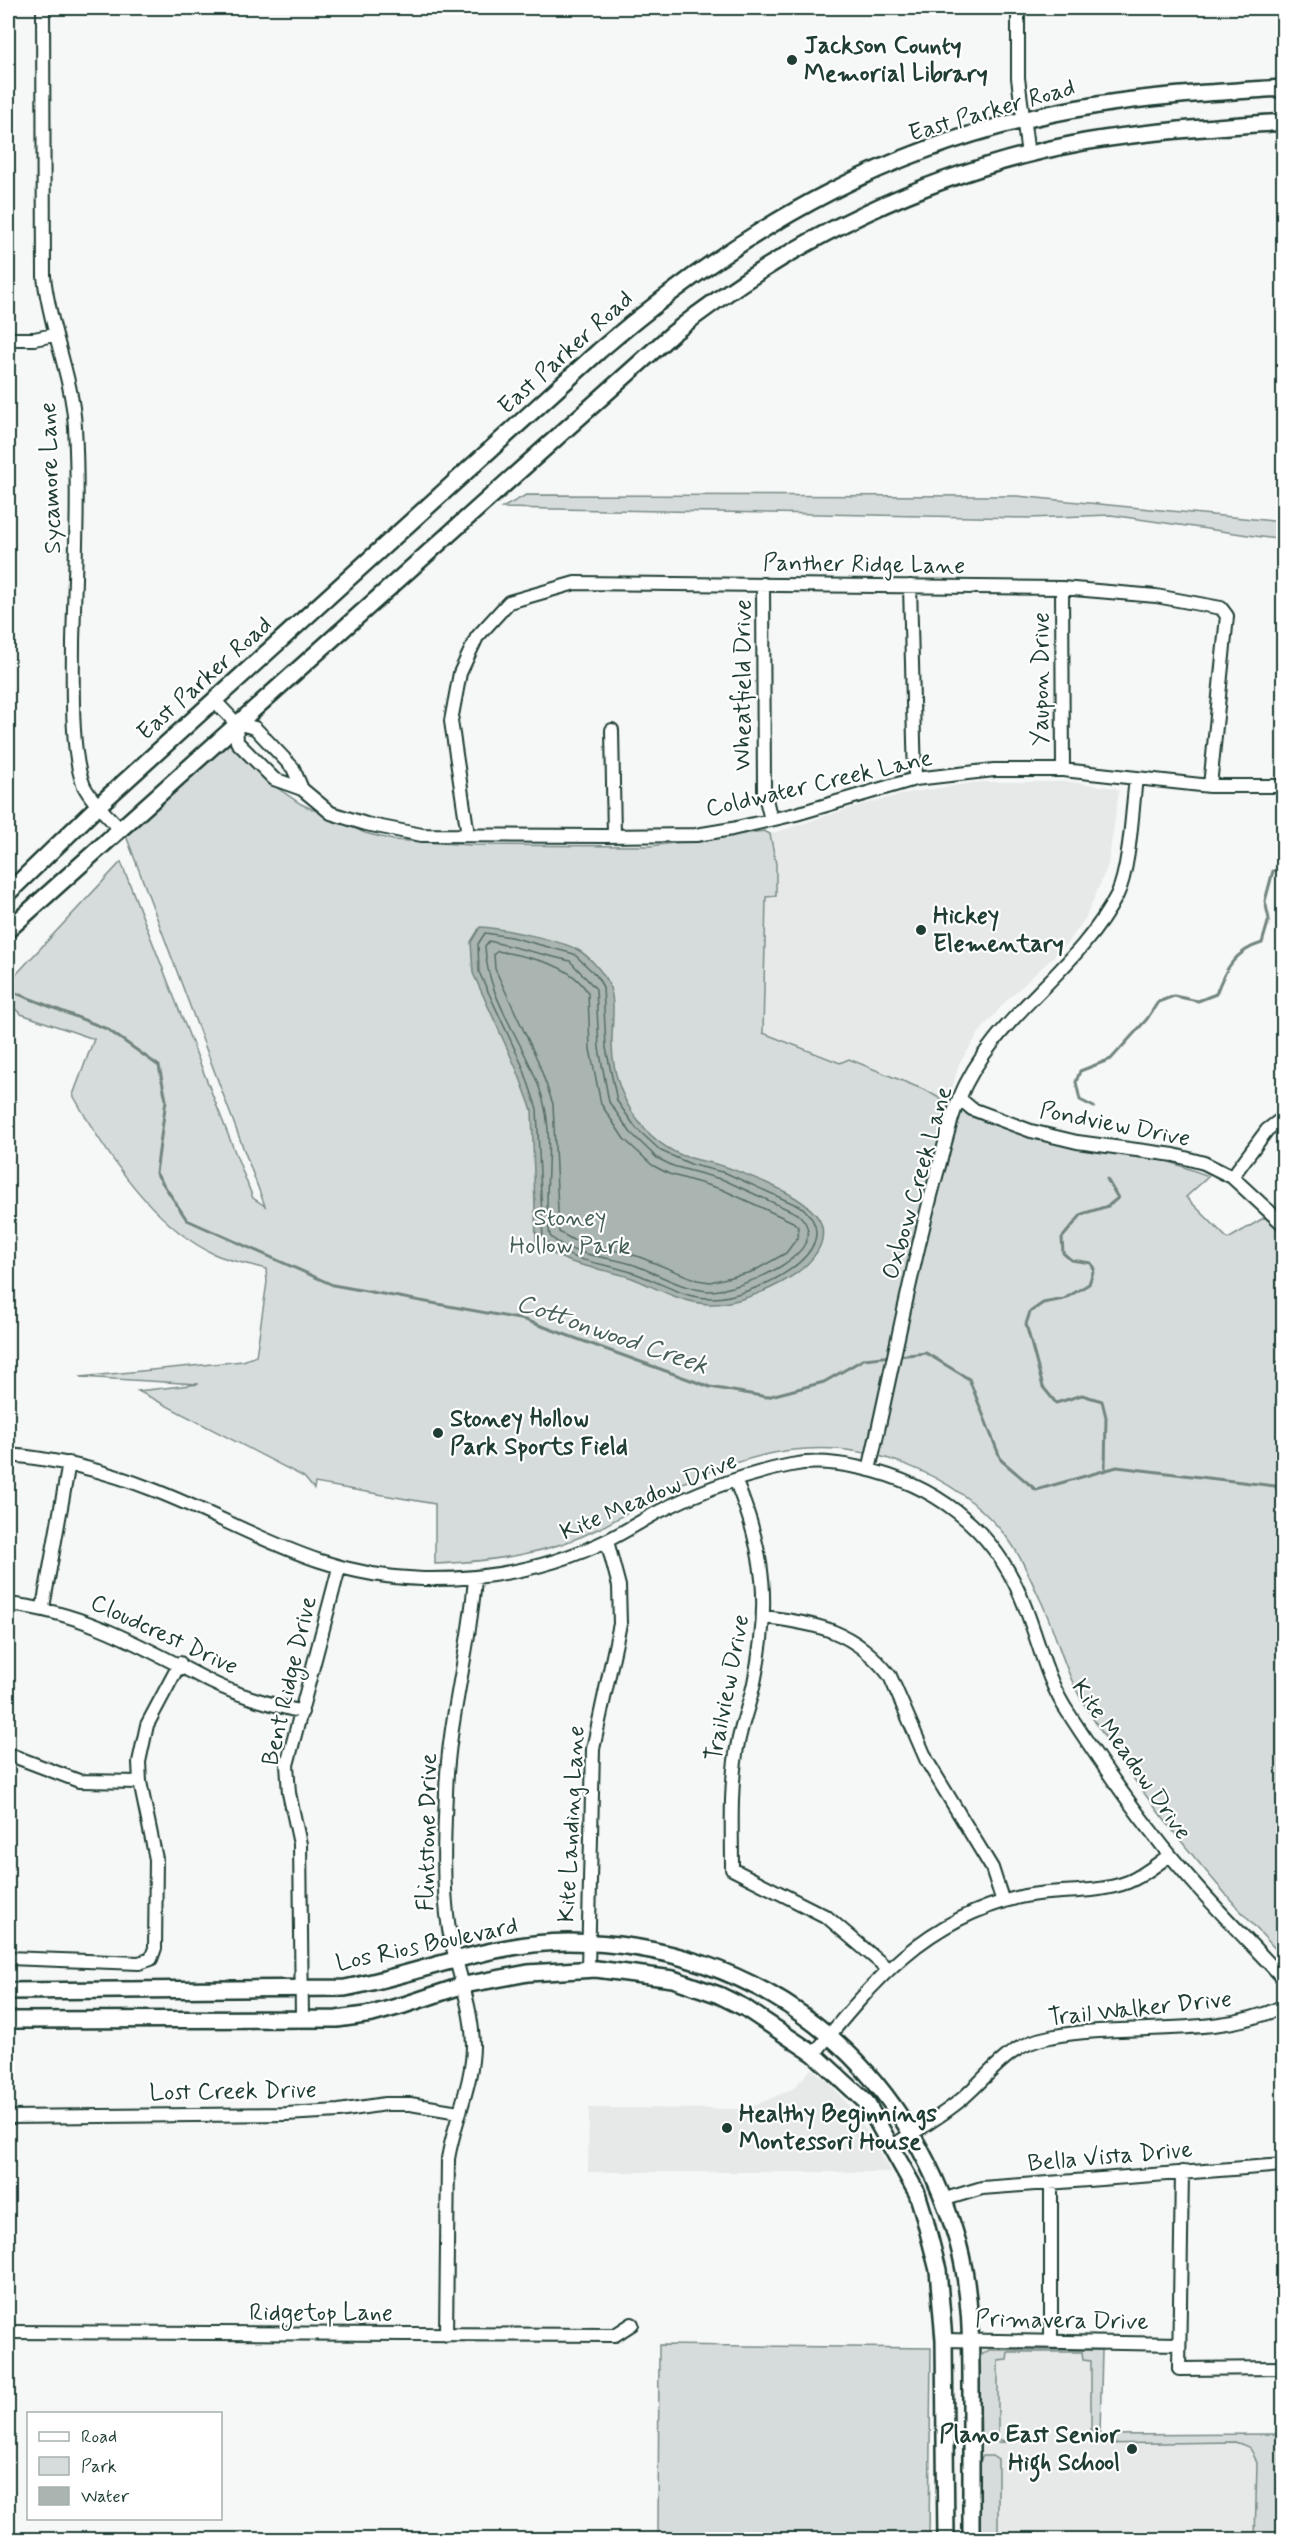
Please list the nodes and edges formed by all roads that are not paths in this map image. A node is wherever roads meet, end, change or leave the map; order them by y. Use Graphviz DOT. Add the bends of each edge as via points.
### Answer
graph roads {
  1 [pos="43,8"];
  2 [pos="1018,8"];
  3 [pos="1284,88"];
  4 [pos="1022,121"];
  5 [pos="1284,122"];
  6 [pos="1028,155"];
  7 [pos="54,334"];
  8 [pos="8,339"];
  9 [pos="763,584"];
  10 [pos="910,586"];
  11 [pos="1062,588"];
  12 [pos="214,700"];
  13 [pos="236,723"];
  14 [pos="612,730"];
  15 [pos="1063,770"];
  16 [pos="1136,778"];
  17 [pos="915,779"];
  18 [pos="1210,786"];
  19 [pos="1284,786"];
  20 [pos="302,789"];
  21 [pos="99,805"];
  22 [pos="771,820"];
  23 [pos="119,828"];
  24 [pos="468,835"];
  25 [pos="614,836"];
  26 [pos="8,894"];
  27 [pos="8,930"];
  28 [pos="959,1098"];
  29 [pos="1284,1117"];
  30 [pos="1232,1177"];
  31 [pos="1284,1225"];
  32 [pos="8,1455"];
  33 [pos="69,1463"];
  34 [pos="869,1470"];
  35 [pos="736,1482"];
  36 [pos="607,1541"];
  37 [pos="339,1568"];
  38 [pos="475,1578"];
  39 [pos="8,1604"];
  40 [pos="43,1607"];
  41 [pos="764,1617"];
  42 [pos="180,1663"];
  43 [pos="302,1712"];
  44 [pos="8,1754"];
  45 [pos="140,1782"];
  46 [pos="1170,1855"];
  47 [pos="1003,1902"];
  48 [pos="587,1943"];
  49 [pos="8,1958"];
  50 [pos="455,1961"];
  51 [pos="588,1969"];
  52 [pos="888,1969"];
  53 [pos="1284,1979"];
  54 [pos="464,1984"];
  55 [pos="302,1990"];
  56 [pos="8,1992"];
  57 [pos="1284,2006"];
  58 [pos="302,2018"];
  59 [pos="8,2020"];
  60 [pos="831,2034"];
  61 [pos="814,2054"];
  62 [pos="459,2112"];
  63 [pos="8,2117"];
  64 [pos="911,2134"];
  65 [pos="891,2147"];
  66 [pos="1284,2165"];
  67 [pos="1182,2172"];
  68 [pos="1051,2183"];
  69 [pos="942,2199"];
  70 [pos="632,2324"];
  71 [pos="8,2332"];
  72 [pos="446,2335"];
  73 [pos="944,2340"];
  74 [pos="971,2340"];
  75 [pos="1051,2342"];
  76 [pos="1179,2344"];
  77 [pos="1284,2368"];
  78 [pos="946,2540"];
  79 [pos="971,2540"];
  1 -- 7 [label="street, Sycamore Lane" via="42,256"];
  2 -- 4 [label="street"];
  3 -- 4 [label="main road, East Parker Road" via="1123,102"];
  4 -- 6 [label="street"];
  4 -- 12 [label="main road, East Parker Road" via="942,144 864,175 735,245 626,327"];
  5 -- 6 [label="main road" via="1144,134"];
  6 -- 13 [label="main road" via="910,194 823,234 781,257 672,334"];
  7 -- 8 [label="street"];
  7 -- 21 [label="street, Sycamore Lane" via="72,400 75,427 76,741 83,783"];
  9 -- 10 [label="street, Panther Ridge Lane"];
  9 -- 22 [label="street, Wheatfield Drive" via="764,791"];
  9 -- 24 [label="street, Panther Ridge Lane" via="575,583 509,603 477,637 460,673 451,721"];
  10 -- 11 [label="street, Panther Ridge Lane"];
  10 -- 17 [label="street"];
  11 -- 15 [label="street, Yaupon Drive"];
  11 -- 18 [label="street, Panther Ridge Lane" via="1156,596 1221,608 1227,616"];
  12 -- 13 [label="street, Coldwater Creek Lane"];
  12 -- 21 [label="main road, East Parker Road"];
  13 -- 20 [label="street, Coldwater Creek Lane" via="255,728 293,768"];
  13 -- 20 [label="street, Coldwater Creek Lane" via="237,742 273,779"];
  13 -- 23 [label="main road"];
  14 -- 25 [label="street"];
  15 -- 16 [label="street, Coldwater Creek Lane"];
  15 -- 17 [label="street, Coldwater Creek Lane" via="994,770"];
  16 -- 18 [label="street, Coldwater Creek Lane"];
  16 -- 28 [label="street, Oxbow Creek Lane" via="1118,893 1084,946 986,1052"];
  17 -- 22 [label="street, Coldwater Creek Lane"];
  18 -- 19 [label="street, Coldwater Creek Lane"];
  20 -- 24 [label="street, Coldwater Creek Lane" via="331,813 366,824 422,835"];
  21 -- 23 [label="street, Sycamore Lane"];
  21 -- 26 [label="main road, East Parker Road"];
  22 -- 25 [label="street, Coldwater Creek Lane" via="696,835"];
  23 -- 27 [label="main road"];
  24 -- 25 [label="street, Coldwater Creek Lane"];
  28 -- 30 [label="street, Pondview Drive" via="972,1109 1031,1131 1077,1142 1174,1155 1204,1163"];
  28 -- 34 [label="street, Oxbow Creek Lane" via="922,1227"];
  29 -- 30 [label="street" via="1267,1130"];
  30 -- 31 [label="street, Pondview Drive"];
  32 -- 33 [label="street, Kite Meadow Drive"];
  33 -- 37 [label="street, Kite Meadow Drive" via="154,1490 265,1542"];
  33 -- 40 [label="street"];
  34 -- 35 [label="street, Kite Meadow Drive" via="837,1463 800,1463"];
  34 -- 46 [label="street, Kite Meadow Drive" via="894,1476 932,1494 965,1517 989,1542 1021,1597 1066,1711"];
  35 -- 36 [label="street, Kite Meadow Drive" via="669,1507"];
  35 -- 41 [label="street, Trailview Drive" via="759,1551"];
  36 -- 38 [label="street, Kite Meadow Drive" via="540,1565"];
  36 -- 48 [label="street, Kite Landing Lane" via="620,1586 620,1624 593,1749"];
  37 -- 38 [label="street, Kite Meadow Drive" via="419,1579"];
  37 -- 43 [label="street, Bent Ridge Drive"];
  38 -- 50 [label="street, Flintstone Drive" via="472,1616 453,1711 446,1793 446,1905"];
  39 -- 40 [label="street, Cloudcrest Drive"];
  40 -- 42 [label="street, Cloudcrest Drive" via="103,1628"];
  41 -- 47 [label="street" via="813,1623 842,1634 882,1665 927,1761 992,1868"];
  41 -- 52 [label="street, Trailview Drive" via="732,1782 732,1869 827,1917"];
  42 -- 43 [label="street, Cloudcrest Drive" via="212,1682"];
  42 -- 45 [label="street" via="147,1725"];
  43 -- 55 [label="street, Bent Ridge Drive" via="287,1765 300,1844"];
  44 -- 45 [label="street" via="79,1781"];
  45 -- 49 [label="street" via="156,1860 155,1948 151,1959 139,1963"];
  46 -- 47 [label="street" via="1139,1876 1115,1886 1047,1892"];
  46 -- 53 [label="street, Kite Meadow Drive"];
  47 -- 52 [label="street" via="977,1910 941,1929"];
  48 -- 50 [label="main road, Los Rios Boulevard" via="525,1945"];
  48 -- 51 [label="street, Kite Landing Lane"];
  48 -- 60 [label="main road, Los Rios Boulevard" via="690,1959 735,1976 792,2006"];
  50 -- 54 [label="street, Flintstone Drive"];
  50 -- 55 [label="main road, Los Rios Boulevard" via="378,1982"];
  51 -- 54 [label="main road, Los Rios Boulevard" via="528,1972"];
  51 -- 61 [label="main road, Los Rios Boulevard" via="673,1979 718,1995 745,2008"];
  52 -- 60 [label="street"];
  54 -- 58 [label="main road, Los Rios Boulevard" via="372,2014"];
  54 -- 62 [label="street, Flintstone Drive" via="473,2047 470,2080"];
  55 -- 56 [label="main road, Los Rios Boulevard"];
  55 -- 58 [label="street, Bent Ridge Drive"];
  57 -- 64 [label="street, Trail Walker Drive" via="1253,2019 1074,2034 1033,2042 1005,2055 962,2099"];
  58 -- 59 [label="main road, Los Rios Boulevard"];
  60 -- 61 [label="street"];
  60 -- 64 [label="main road, Los Rios Boulevard" via="879,2084"];
  61 -- 65 [label="main road, Los Rios Boulevard" via="866,2102"];
  62 -- 63 [label="street, Lost Creek Drive" via="385,2104 286,2114"];
  62 -- 72 [label="street, Flintstone Drive" via="448,2159"];
  64 -- 65 [label="street, Trail Walker Drive"];
  64 -- 69 [label="main road, Los Rios Boulevard"];
  65 -- 73 [label="main road, Los Rios Boulevard" via="923,2212 938,2270"];
  66 -- 67 [label="street, Bella Vista Drive"];
  67 -- 68 [label="street, Bella Vista Drive"];
  67 -- 76 [label="street"];
  68 -- 69 [label="street, Bella Vista Drive" via="982,2188"];
  68 -- 75 [label="street"];
  69 -- 74 [label="main road, Los Rios Boulevard" via="958,2244"];
  70 -- 72 [label="street, Ridgetop Lane" via="615,2335"];
  71 -- 72 [label="street, Ridgetop Lane"];
  73 -- 74 [label="street, Primavera Drive"];
  73 -- 78 [label="main road, Los Rios Boulevard"];
  74 -- 75 [label="street, Primavera Drive"];
  74 -- 79 [label="main road, Los Rios Boulevard"];
  75 -- 76 [label="street, Primavera Drive"];
  76 -- 77 [label="street" via="1179,2369"];
}
